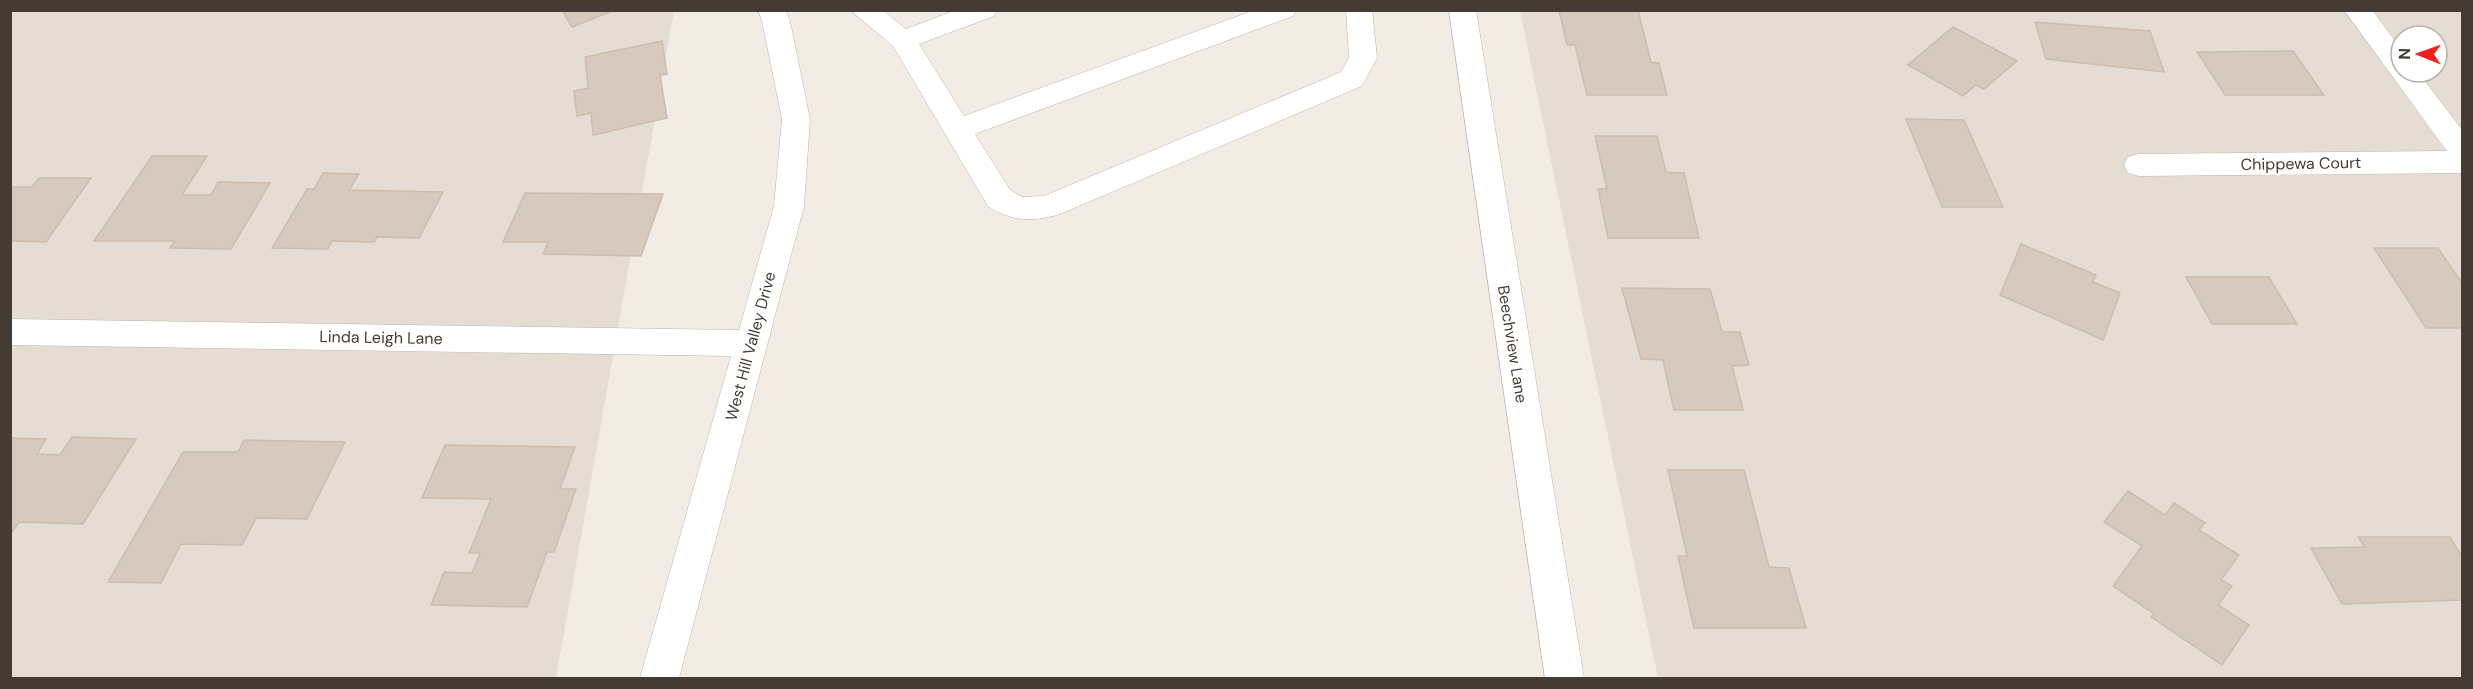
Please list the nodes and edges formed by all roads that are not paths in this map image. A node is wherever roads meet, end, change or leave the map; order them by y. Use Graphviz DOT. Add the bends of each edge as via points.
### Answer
graph roads {
  1 [pos="771,10"];
  2 [pos="863,10"];
  3 [pos="984,10"];
  4 [pos="1283,10"];
  5 [pos="1359,10"];
  6 [pos="1462,10"];
  7 [pos="2356,10"];
  8 [pos="903,40"];
  9 [pos="2389,54"];
  10 [pos="2412,84"];
  11 [pos="958,129"];
  12 [pos="2463,150"];
  13 [pos="2463,162"];
  14 [pos="2139,165"];
  15 [pos="10,332"];
  16 [pos="751,343"];
  17 [pos="660,678"];
  18 [pos="1565,678"];
  1 -- 16 [label="street, West Hill Valley Drive" via="796,119 789,206"];
  2 -- 8 [label="street"];
  3 -- 8 [label="street"];
  4 -- 11 [label="street"];
  5 -- 11 [label="street" via="1363,58 1352,79 1049,206 1012,208 999,198"];
  6 -- 18 [label="street, Beechview Lane"];
  7 -- 9 [label="street"];
  8 -- 11 [label="street"];
  10 -- 12 [label="street"];
  13 -- 14 [label="street, Chippewa Court"];
  15 -- 16 [label="street, Linda Leigh Lane"];
  16 -- 17 [label="street, West Hill Valley Drive"];
}
